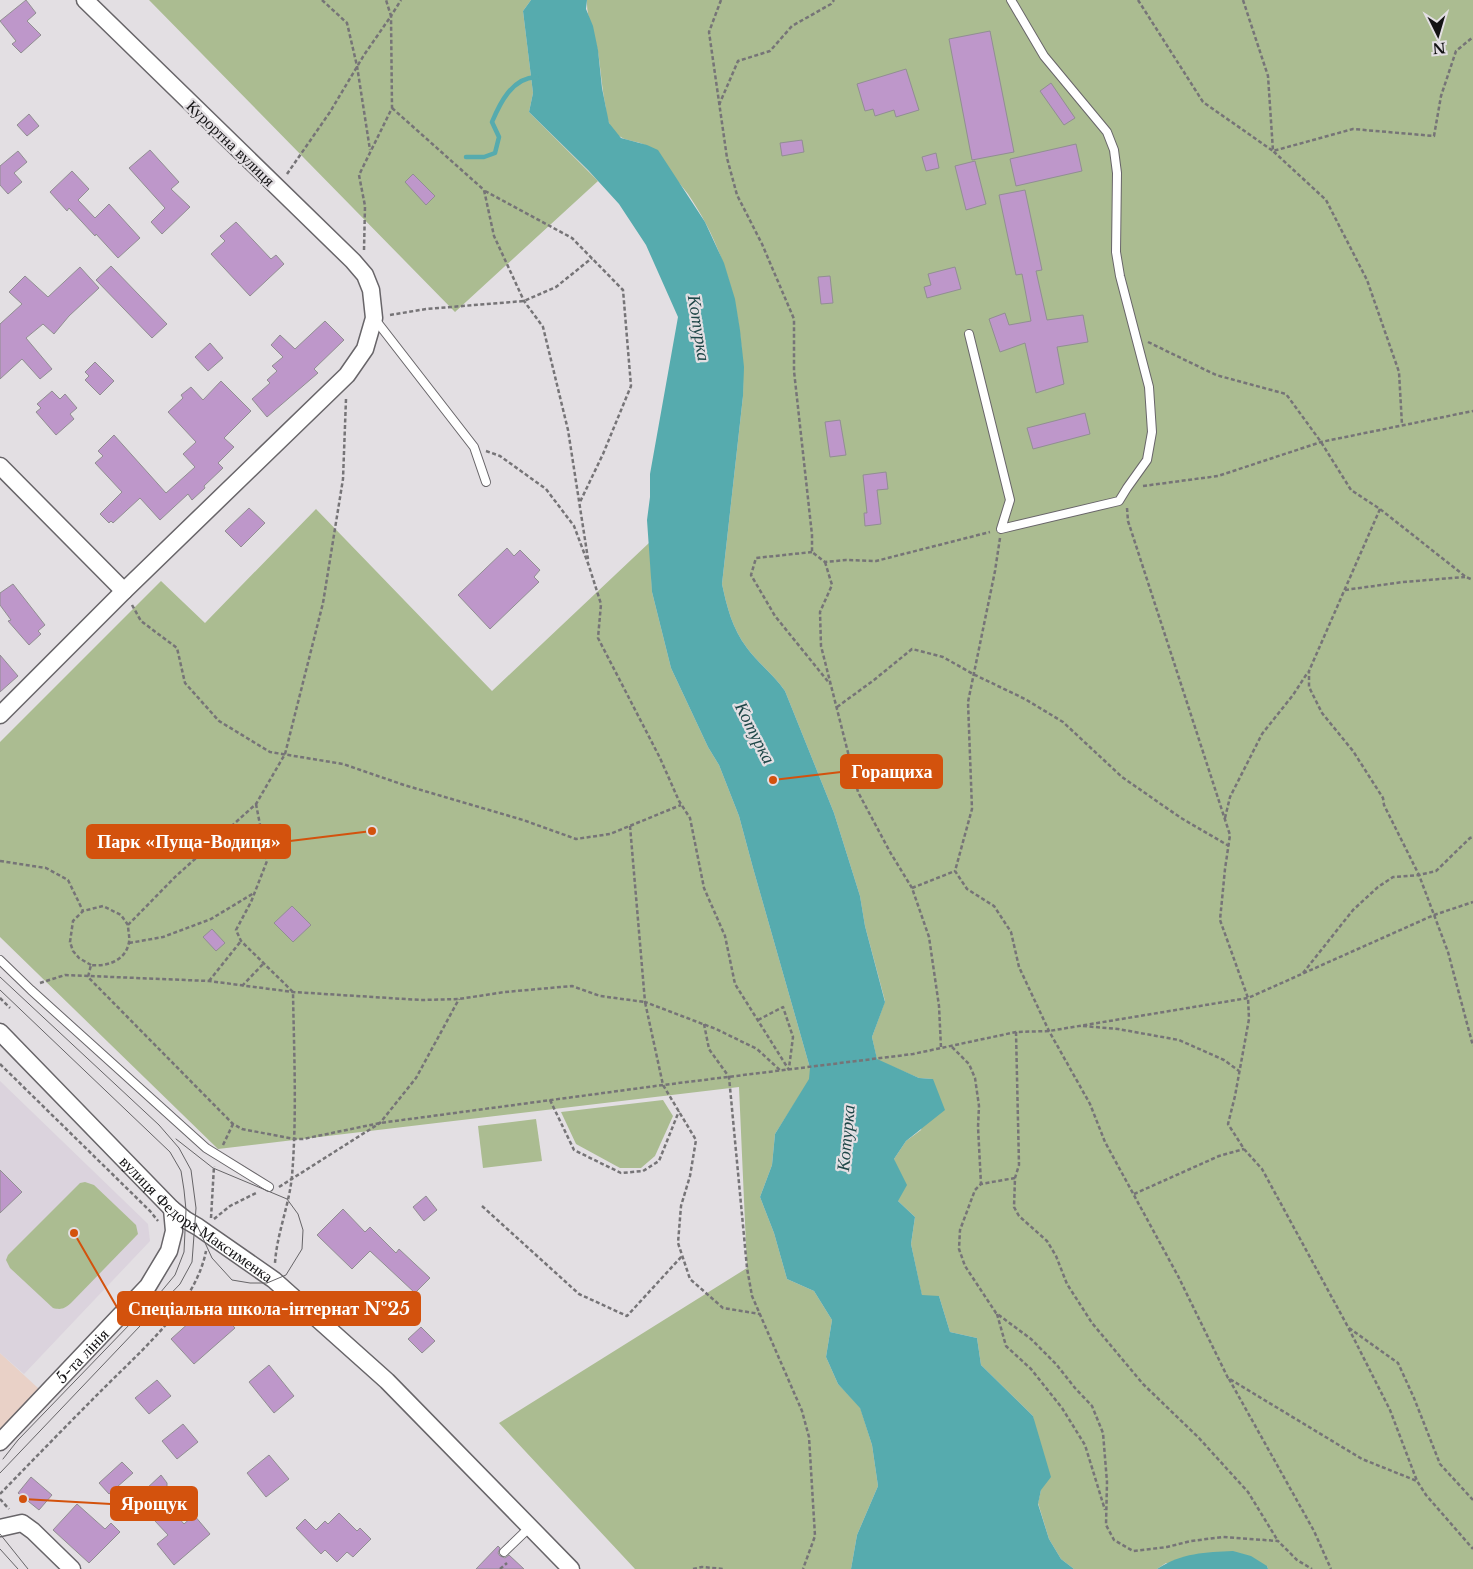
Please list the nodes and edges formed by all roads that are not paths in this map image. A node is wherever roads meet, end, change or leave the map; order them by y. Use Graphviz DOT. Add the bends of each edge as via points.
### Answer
graph roads {
  1 [pos="85,0"];
  2 [pos="1011,0"];
  3 [pos="374,318"];
  4 [pos="968,334"];
  5 [pos="0,466"];
  6 [pos="486,482"];
  7 [pos="124,591"];
  8 [pos="0,715"];
  9 [pos="0,960"];
  10 [pos="0,1032"];
  11 [pos="269,1187"];
  12 [pos="172,1209"];
  13 [pos="0,1442"];
  14 [pos="530,1527"];
  15 [pos="0,1528"];
  16 [pos="504,1552"];
  17 [pos="72,1569"];
  18 [pos="571,1569"];
  1 -- 3 [label="street, Курортна вулиця" via="353,261 368,283"];
  2 -- 4 [label="lane" via="1044,56 1107,132 1114,150 1117,173 1116,252 1149,388 1152,432 1147,460 1119,502 1001,529 1010,500"];
  3 -- 6 [label="lane" via="474,447"];
  3 -- 7 [label="street" via="365,349 346,375"];
  5 -- 7 [label="street"];
  7 -- 8 [label="street"];
  9 -- 11 [label="lane" via="206,1148"];
  10 -- 12 [label="street, вулиця Федора Максименка"];
  12 -- 13 [label="street, 5-та лінія" via="174,1231 169,1251 148,1286"];
  12 -- 14 [label="street, вулиця Федора Максименка" via="274,1280 387,1381"];
  14 -- 16 [label="lane"];
  14 -- 18 [label="street, вулиця Федора Максименка"];
  15 -- 17 [label="street" via="22,1523"];
}
